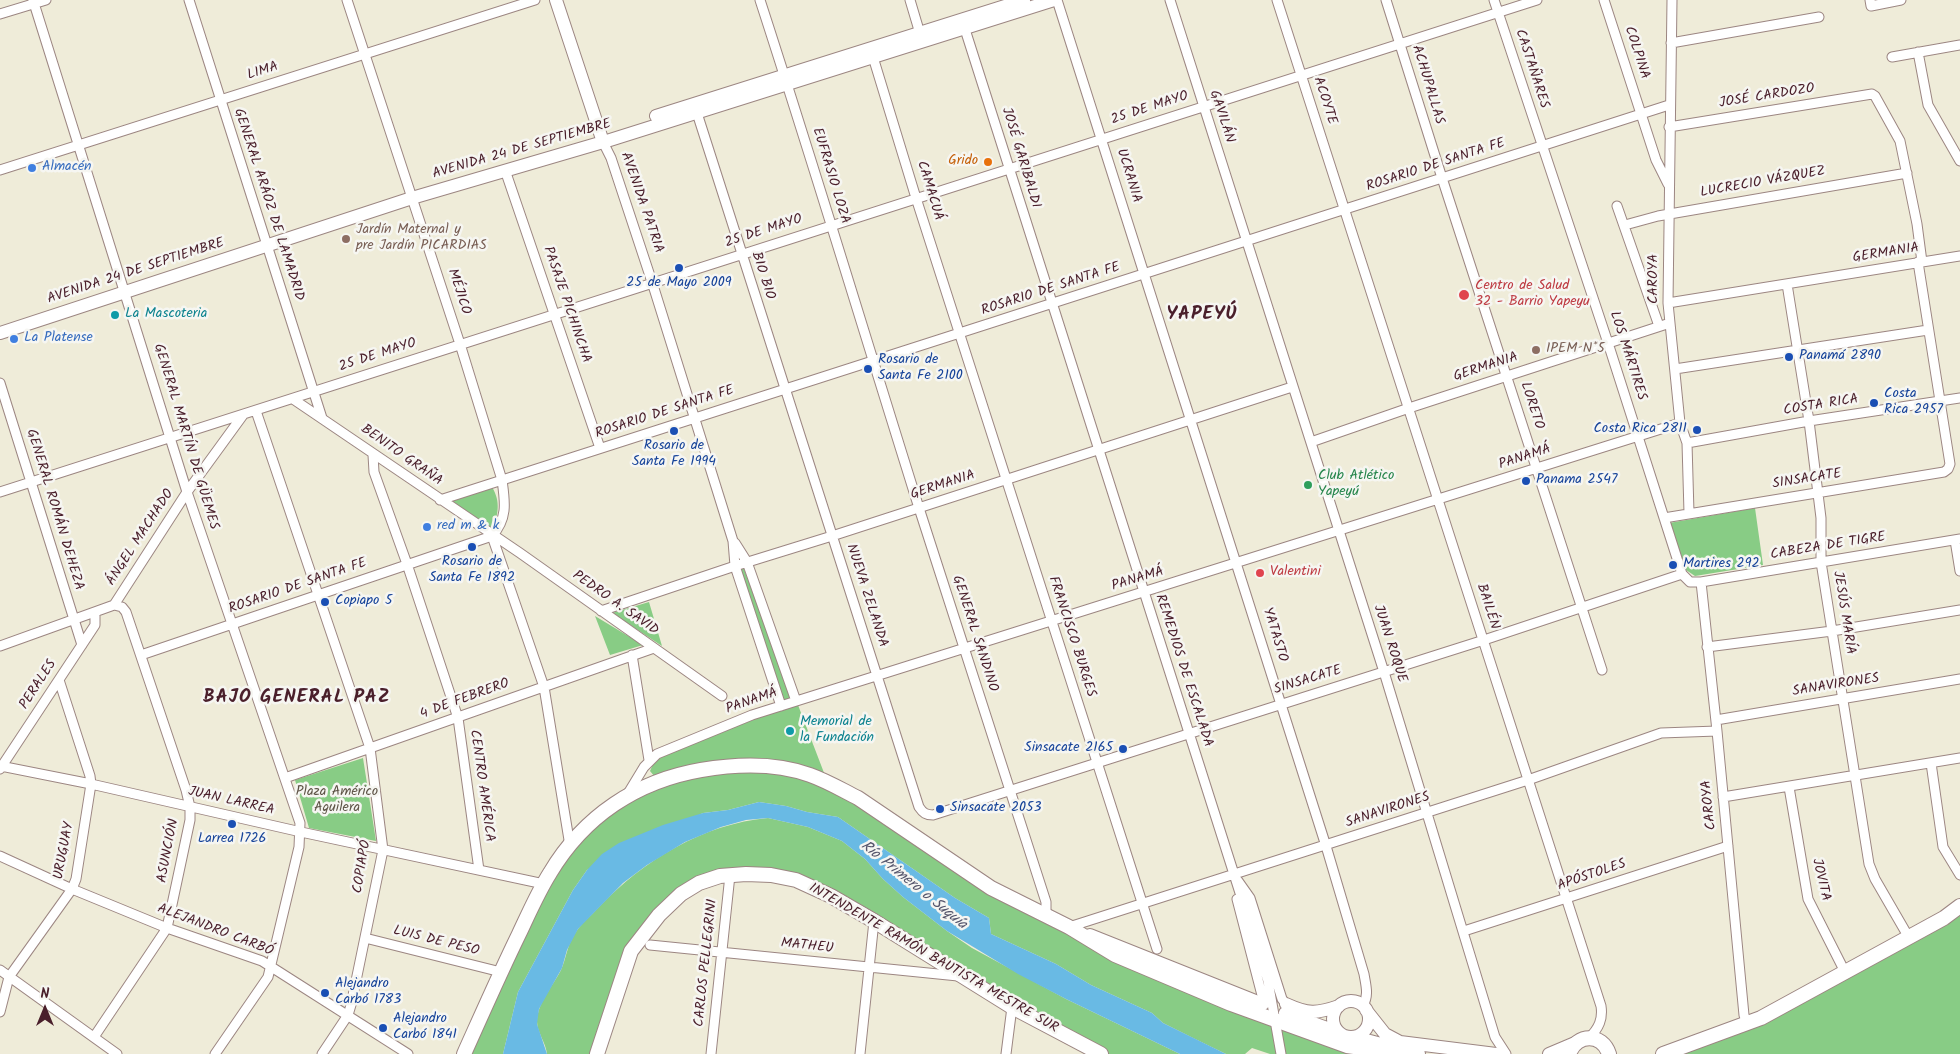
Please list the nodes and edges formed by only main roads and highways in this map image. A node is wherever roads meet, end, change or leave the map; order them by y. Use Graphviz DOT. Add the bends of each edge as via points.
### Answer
graph roads {
  1 [pos="556,0"];
  2 [pos="564,0"];
  3 [pos="1024,0"];
  4 [pos="1056,0"];
  5 [pos="964,24"];
  6 [pos="921,38"];
  7 [pos="787,79"];
  8 [pos="608,135"];
  9 [pos="0,333"];
  10 [pos="1960,906"];
  11 [pos="1069,927"];
  12 [pos="1263,1004"];
  13 [pos="1339,1006"];
  14 [pos="1365,1008"];
  15 [pos="1281,1016"];
  16 [pos="1338,1032"];
  17 [pos="603,1035"];
  18 [pos="1355,1037"];
  19 [pos="1572,1048"];
  20 [pos="464,1054"];
  21 [pos="592,1054"];
  22 [pos="597,1054"];
  23 [pos="1101,1054"];
  24 [pos="1402,1054"];
  25 [pos="1420,1054"];
  26 [pos="1496,1054"];
  27 [pos="1549,1054"];
  28 [pos="1610,1054"];
  29 [pos="1663,1054"];
  1 -- 8 [label="main road, AVENIDA PATRIA"];
  2 -- 8 [label="main road, AVENIDA PATRIA"];
  3 -- 5 [label="main road, AVENIDA 24 DE SEPTIEMBRE"];
  4 -- 5 [label="main road, AVENIDA 24 DE SEPTIEMBRE"];
  5 -- 6 [label="main road, AVENIDA 24 DE SEPTIEMBRE"];
  6 -- 7 [label="main road, AVENIDA 24 DE SEPTIEMBRE"];
  6 -- 7 [label="main road, AVENIDA 24 DE SEPTIEMBRE" via="873,58"];
  7 -- 8 [label="main road, AVENIDA 24 DE SEPTIEMBRE"];
  7 -- 8 [label="main road, AVENIDA 24 DE SEPTIEMBRE" via="697,113"];
  8 -- 9 [label="main road, AVENIDA 24 DE SEPTIEMBRE"];
  10 -- 29 [label="main road" via="1944,918 1748,1024"];
  11 -- 12 [label="main road"];
  11 -- 15 [label="main road" via="1115,955 1232,1004"];
  11 -- 20 [label="main road" via="991,888 858,798 809,775 772,768 720,767 671,777 627,795 594,819 556,863"];
  13 -- 14 [label="main road" via="1354,1001"];
  13 -- 15 [label="main road"];
  13 -- 16 [label="main road" via="1333,1016"];
  14 -- 18 [label="main road" via="1369,1021 1364,1031"];
  14 -- 26 [label="main road" via="1385,1034 1400,1042"];
  15 -- 16 [label="main road"];
  15 -- 24 [label="main road" via="1347,1046"];
  16 -- 18 [label="main road"];
  17 -- 21 [label="main road"];
  17 -- 22 [label="main road, INTENDENTE RAMÓN BAUTISTA MESTRE SUR"];
  17 -- 23 [label="main road, INTENDENTE RAMÓN BAUTISTA MESTRE SUR" via="630,955 639,939 668,905 685,890 710,878 758,874 796,880 831,896 1012,1007"];
  18 -- 25 [label="main road"];
  19 -- 27 [label="main road"];
  19 -- 28 [label="main road" via="1589,1038 1602,1042"];
}
